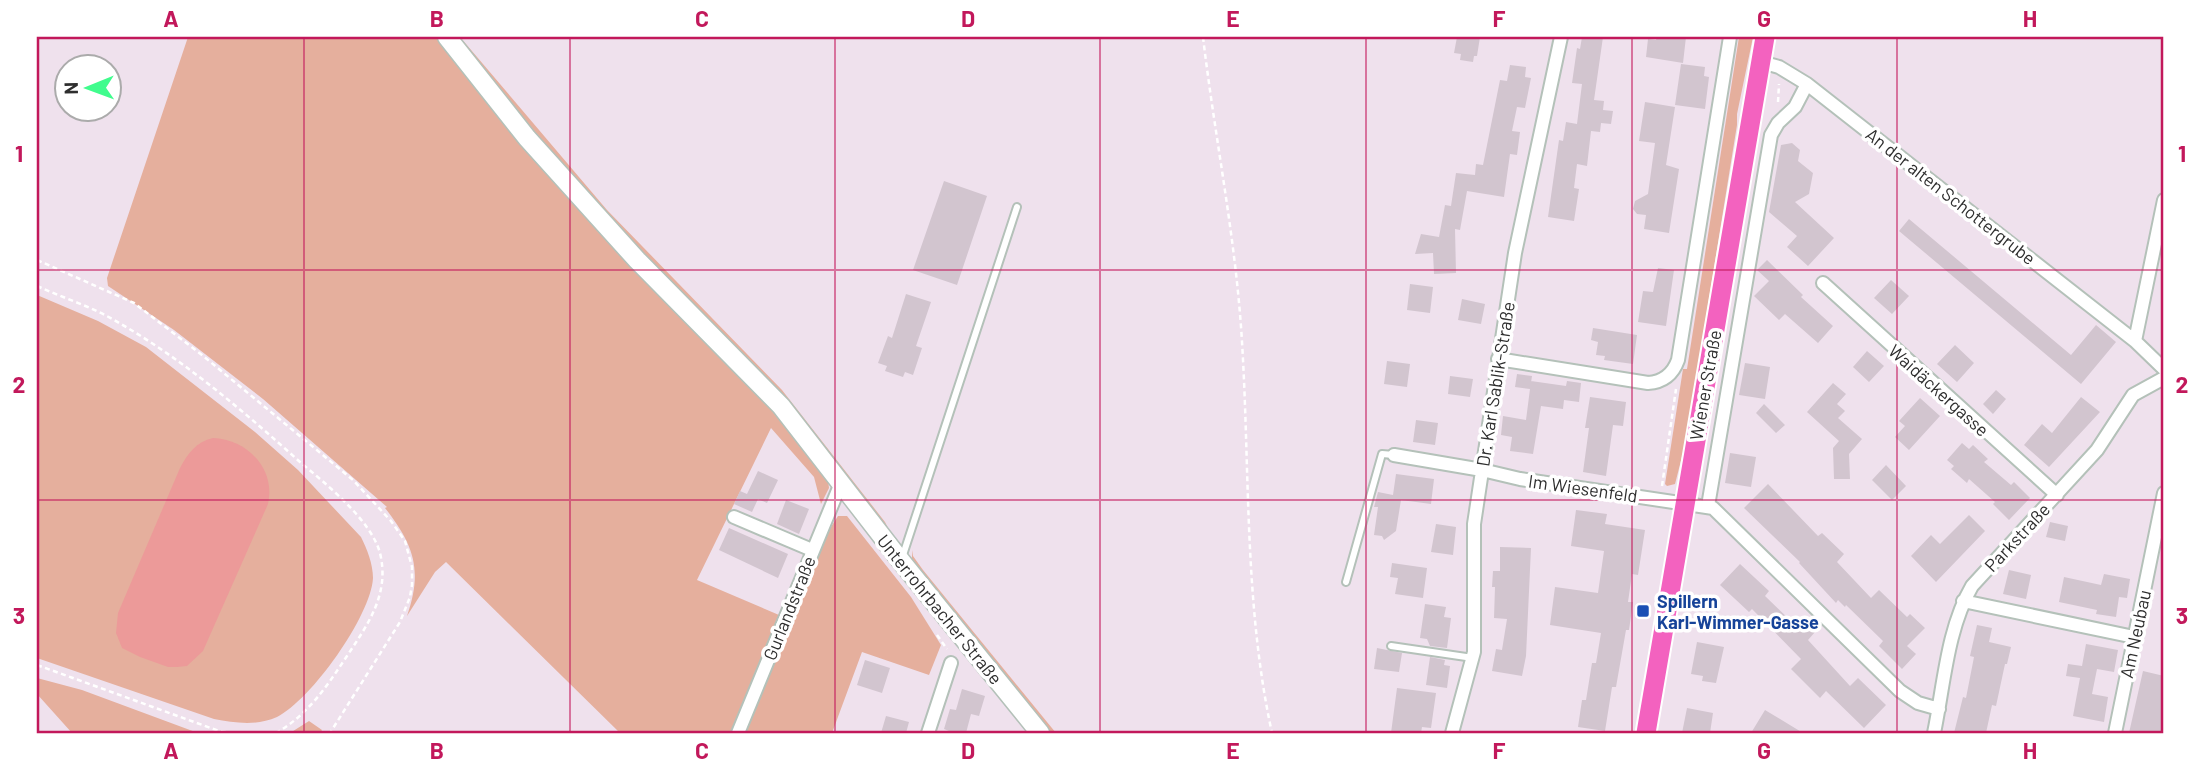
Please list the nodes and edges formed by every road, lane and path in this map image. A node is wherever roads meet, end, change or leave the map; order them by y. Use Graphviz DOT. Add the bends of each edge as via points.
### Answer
graph roads {
  1 [pos="447,37"];
  2 [pos="1203,37"];
  3 [pos="1561,37"];
  4 [pos="1730,37"];
  5 [pos="1765,37"];
  6 [pos="1761,62"];
  7 [pos="1807,84"];
  8 [pos="2164,200"];
  9 [pos="1017,207"];
  10 [pos="37,260"];
  11 [pos="1823,283"];
  12 [pos="37,286"];
  13 [pos="2135,341"];
  14 [pos="1498,359"];
  15 [pos="2164,369"];
  16 [pos="1671,373"];
  17 [pos="2164,378"];
  18 [pos="1394,455"];
  19 [pos="1482,470"];
  20 [pos="841,483"];
  21 [pos="2164,493"];
  22 [pos="2057,495"];
  23 [pos="1660,500"];
  24 [pos="1685,503"];
  25 [pos="1708,506"];
  26 [pos="734,517"];
  27 [pos="812,550"];
  28 [pos="901,561"];
  29 [pos="1346,582"];
  30 [pos="1963,601"];
  31 [pos="2134,637"];
  32 [pos="1391,646"];
  33 [pos="1473,659"];
  34 [pos="951,663"];
  35 [pos="37,665"];
  36 [pos="1939,709"];
  37 [pos="232,733"];
  38 [pos="276,733"];
  39 [pos="330,733"];
  40 [pos="738,733"];
  41 [pos="928,733"];
  42 [pos="1040,733"];
  43 [pos="1272,733"];
  44 [pos="1452,733"];
  45 [pos="1646,733"];
  46 [pos="1934,733"];
  47 [pos="2115,733"];
  1 -- 20 [label="main road, Unterrohrbacher Straße" via="527,138 637,260 765,387"];
  2 -- 43 [label="path" via="1233,243 1257,643"];
  3 -- 14 [label="street, Dr. Karl Sablik-Straße" via="1521,222"];
  4 -- 16 [label="street, Wiener Straße" via="1678,360"];
  5 -- 6 [label="main road, Wiener Straße"];
  6 -- 7 [label="street, An der alten Schottergrube" via="1786,70"];
  6 -- 24 [label="main road, Wiener Straße"];
  7 -- 13 [label="street, An der alten Schottergrube"];
  7 -- 25 [label="street, Wiener Straße" via="1771,135"];
  8 -- 13 [label="street"];
  9 -- 28 [label="lane"];
  10 -- 39 [label="path" via="134,303 353,480 405,541 412,567 407,607"];
  11 -- 22 [label="street, Waidäckergasse"];
  12 -- 38 [label="path" via="105,316 225,395 354,512 374,539 383,575 375,613 322,694"];
  13 -- 15 [label="street"];
  14 -- 16 [label="street, Wiener Straße" via="1640,382 1655,382"];
  14 -- 19 [label="street, Dr. Karl Sablik-Straße"];
  16 -- 23 [label="path" via="1677,377"];
  17 -- 22 [label="street, Parkstraße" via="2133,395 2097,450"];
  18 -- 19 [label="street, Im Wiesenfeld"];
  18 -- 29 [label="lane" via="1382,454"];
  19 -- 23 [label="street, Im Wiesenfeld"];
  19 -- 33 [label="street, Dr. Karl Sablik-Straße" via="1474,524"];
  20 -- 27 [label="street, Gurlandstraße"];
  20 -- 28 [label="main road, Unterrohrbacher Straße"];
  21 -- 31 [label="street, Am Neubau"];
  22 -- 30 [label="street, Parkstraße" via="1982,574"];
  23 -- 24 [label="street, Im Wiesenfeld"];
  24 -- 25 [label="street, Im Wiesenfeld"];
  24 -- 45 [label="main road, Wiener Straße"];
  25 -- 36 [label="street" via="1900,691"];
  26 -- 27 [label="street"];
  27 -- 40 [label="street, Gurlandstraße"];
  28 -- 42 [label="main road, Unterrohrbacher Straße"];
  30 -- 31 [label="street"];
  30 -- 36 [label="street, Parkstraße"];
  31 -- 47 [label="street, Am Neubau"];
  32 -- 33 [label="lane"];
  33 -- 44 [label="street, Dr. Karl Sablik-Straße"];
  34 -- 41 [label="street"];
  35 -- 37 [label="path"];
  36 -- 46 [label="street, Parkstraße"];
}
